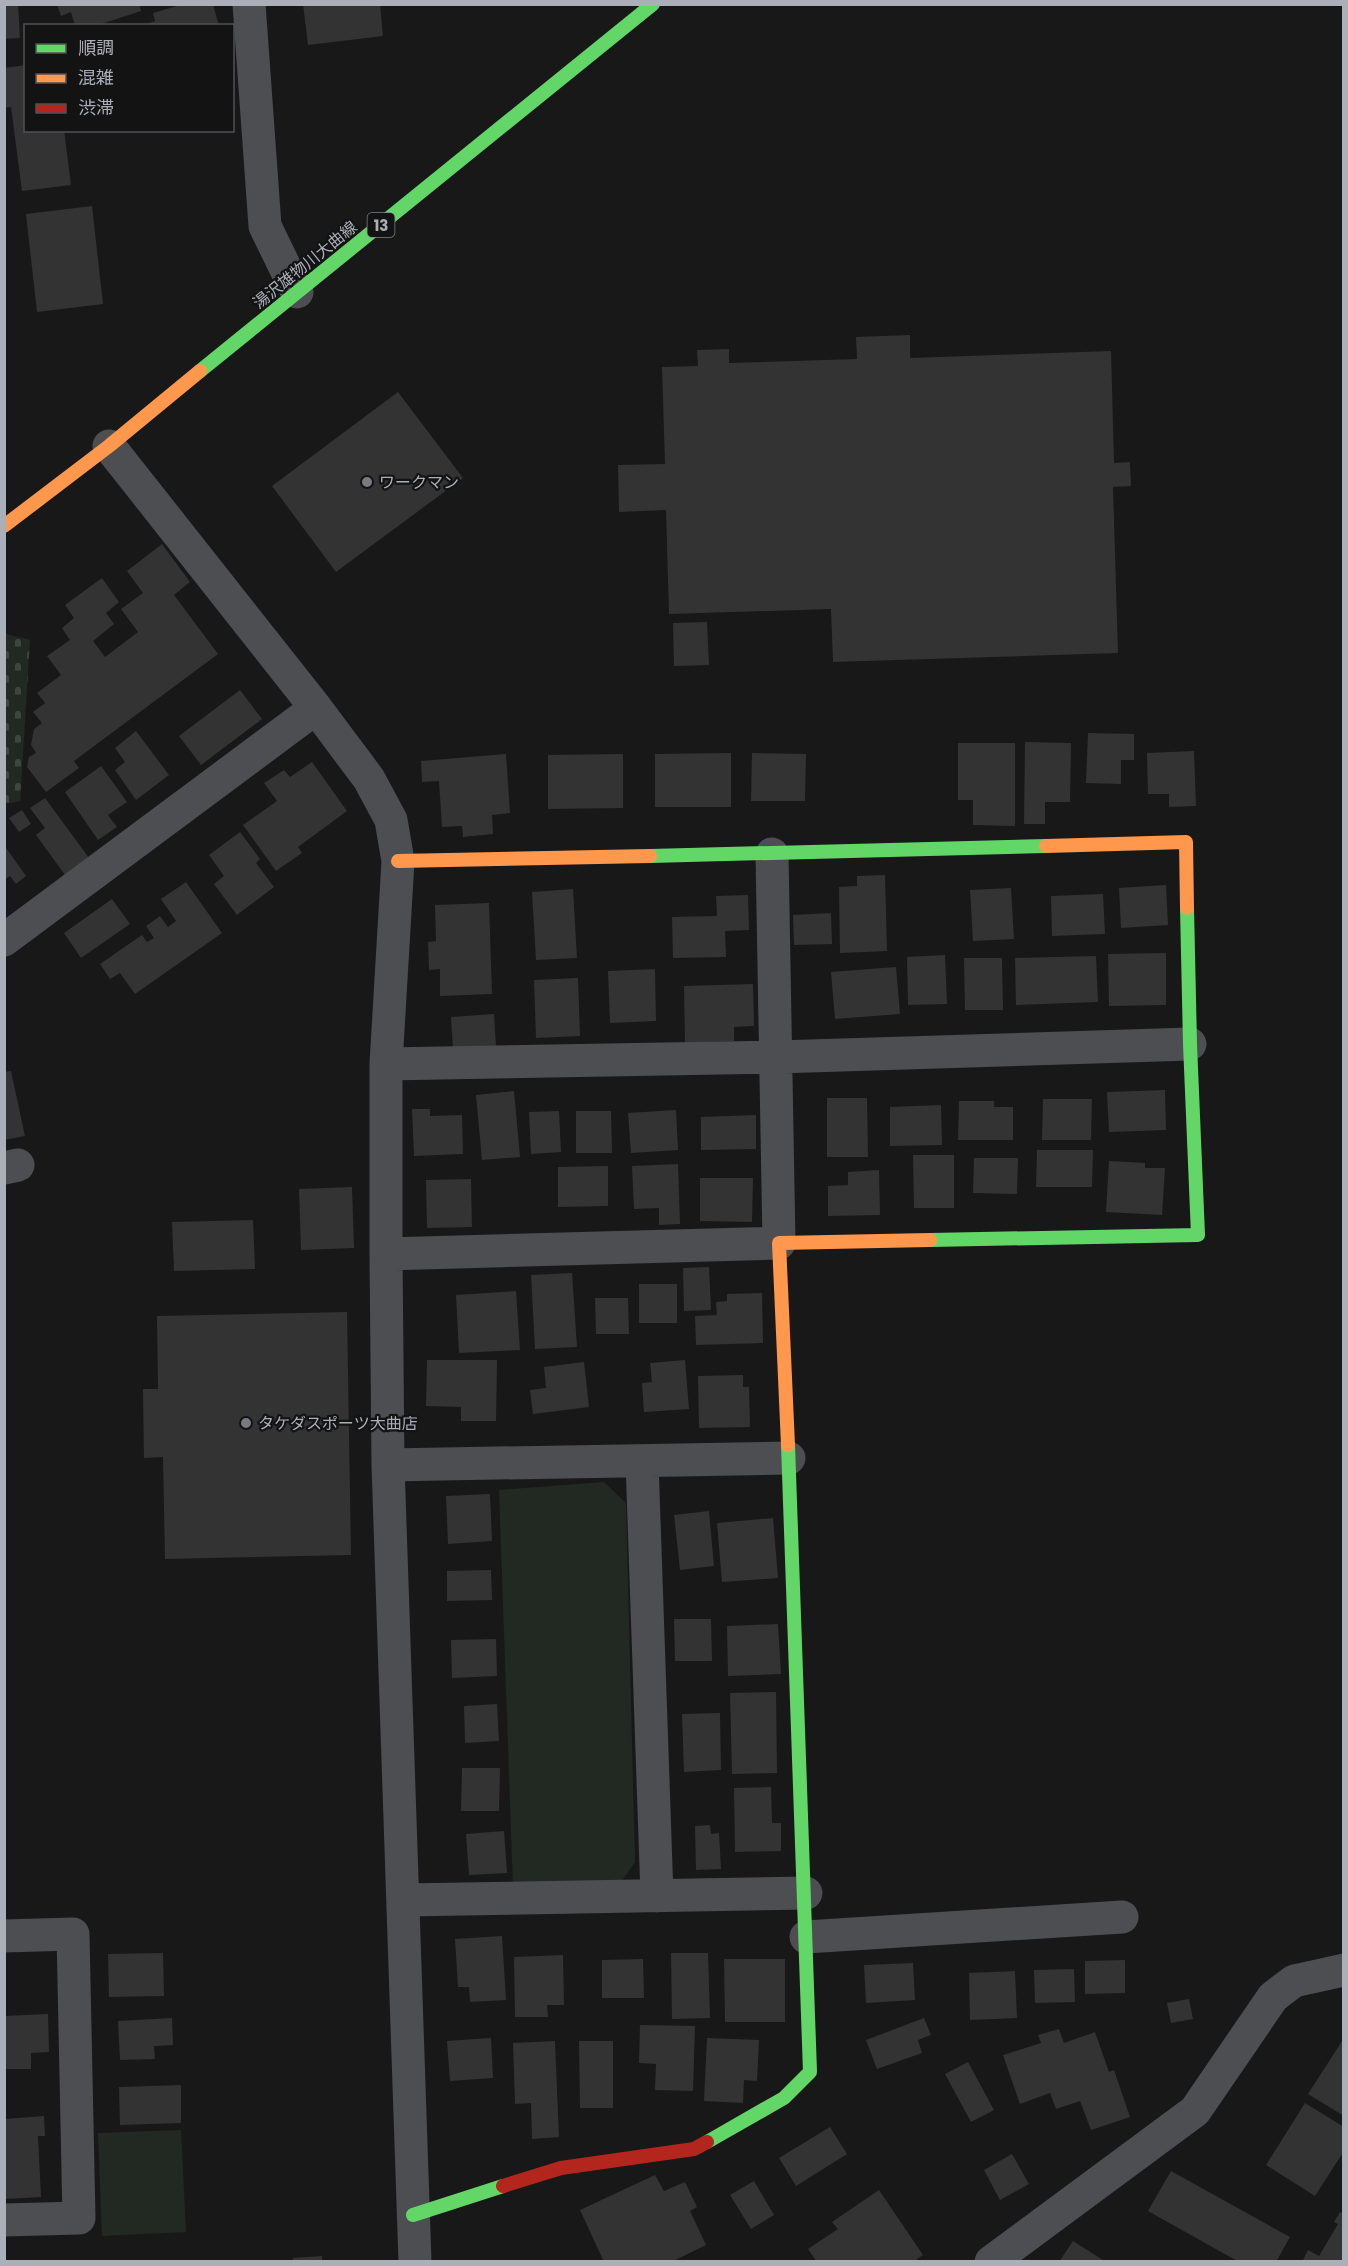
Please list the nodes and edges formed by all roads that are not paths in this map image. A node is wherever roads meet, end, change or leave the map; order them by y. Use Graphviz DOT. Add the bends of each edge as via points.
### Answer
graph roads {
  1 [pos="249,4"];
  2 [pos="653,4"];
  3 [pos="297,292"];
  4 [pos="109,446"];
  5 [pos="4,526"];
  6 [pos="316,708"];
  7 [pos="772,854"];
  8 [pos="398,861"];
  9 [pos="4,940"];
  10 [pos="1190,1044"];
  11 [pos="777,1057"];
  12 [pos="386,1064"];
  13 [pos="779,1243"];
  14 [pos="386,1254"];
  15 [pos="789,1458"];
  16 [pos="642,1462"];
  17 [pos="388,1465"];
  18 [pos="806,1893"];
  19 [pos="657,1896"];
  20 [pos="404,1900"];
  21 [pos="1122,1917"];
  22 [pos="4,1936"];
  23 [pos="806,1937"];
  24 [pos="1344,1970"];
  25 [pos="413,2215"];
  26 [pos="4,2220"];
  27 [pos="415,2262"];
  28 [pos="991,2262"];
  1 -- 3 [label="street" via="265,226"];
  2 -- 3 [label="street, 湯沢雄物川大曲線 / 13"];
  3 -- 4 [label="street, 湯沢雄物川大曲線 / 13"];
  4 -- 5 [label="street, 湯沢雄物川大曲線 / 13"];
  4 -- 6 [label="street"];
  6 -- 8 [label="street" via="369,779 391,820"];
  6 -- 9 [label="street"];
  7 -- 8 [label="street"];
  7 -- 10 [label="street" via="1186,842"];
  7 -- 11 [label="street"];
  8 -- 12 [label="street"];
  10 -- 11 [label="street"];
  10 -- 13 [label="street" via="1198,1235"];
  11 -- 12 [label="street"];
  11 -- 13 [label="street"];
  12 -- 14 [label="street"];
  13 -- 14 [label="street"];
  13 -- 15 [label="street"];
  14 -- 17 [label="street"];
  15 -- 16 [label="street"];
  15 -- 18 [label="street"];
  16 -- 17 [label="street"];
  16 -- 19 [label="street"];
  17 -- 20 [label="street"];
  18 -- 19 [label="street"];
  18 -- 23 [label="street"];
  19 -- 20 [label="street"];
  20 -- 25 [label="street"];
  21 -- 23 [label="street"];
  22 -- 26 [label="street" via="73,1934 80,2218"];
  23 -- 25 [label="street" via="810,2072 784,2098 694,2149 561,2168"];
  24 -- 28 [label="street" via="1294,1982 1273,1996 1195,2111"];
  25 -- 27 [label="street"];
}
